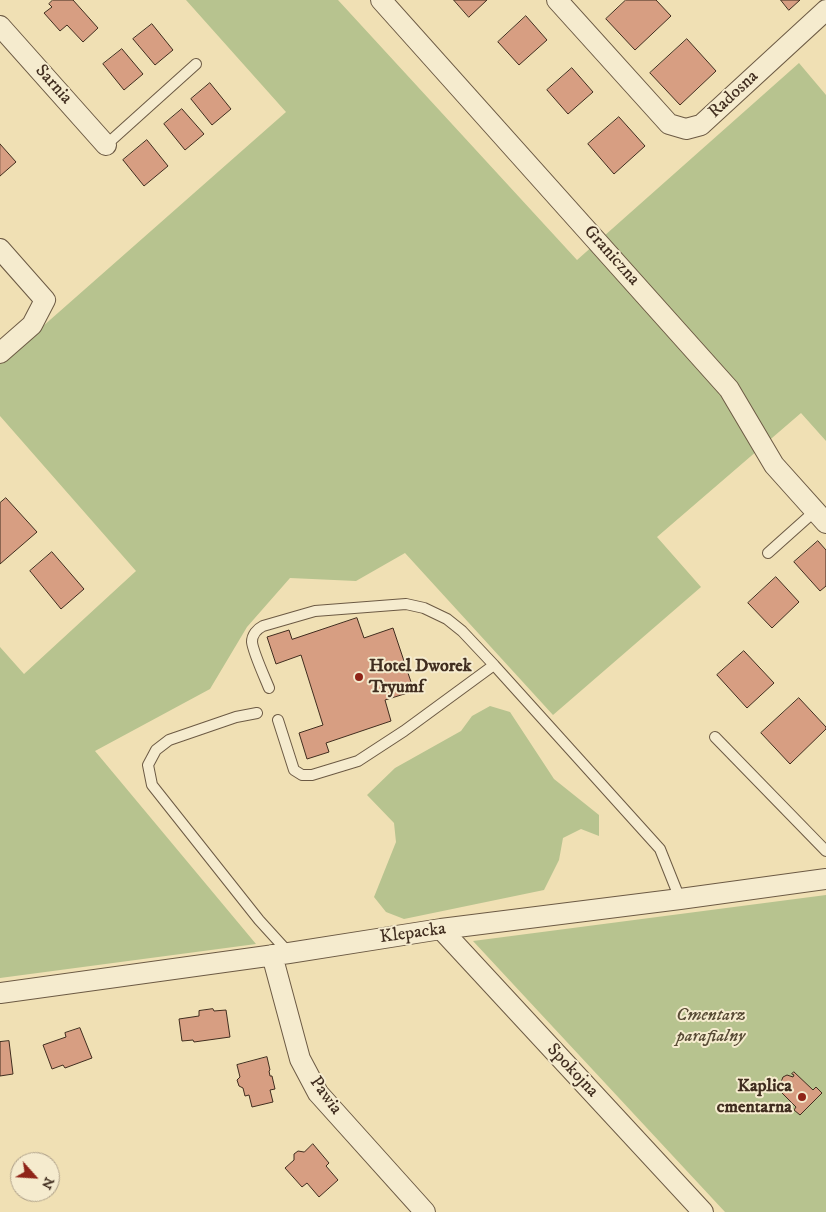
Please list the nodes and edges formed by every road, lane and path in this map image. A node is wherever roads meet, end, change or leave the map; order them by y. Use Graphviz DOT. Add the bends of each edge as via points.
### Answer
graph roads {
  1 [pos="381,0"];
  2 [pos="558,0"];
  3 [pos="826,11"];
  4 [pos="0,26"];
  5 [pos="196,64"];
  6 [pos="106,145"];
  7 [pos="0,249"];
  8 [pos="0,353"];
  9 [pos="820,517"];
  10 [pos="768,553"];
  11 [pos="494,665"];
  12 [pos="269,688"];
  13 [pos="257,713"];
  14 [pos="278,720"];
  15 [pos="715,737"];
  16 [pos="826,852"];
  17 [pos="826,879"];
  18 [pos="680,899"];
  19 [pos="441,930"];
  20 [pos="280,954"];
  21 [pos="0,993"];
  22 [pos="425,1212"];
  23 [pos="703,1212"];
  1 -- 9 [label="street, Graniczna" via="730,389 774,465"];
  2 -- 3 [label="street, Radosna" via="669,124 686,129 701,125"];
  4 -- 6 [label="street, Sarnia"];
  5 -- 6 [label="lane"];
  7 -- 8 [label="street" via="45,300 32,325"];
  9 -- 10 [label="lane"];
  11 -- 12 [label="lane" via="462,631 424,608 406,604 315,611 263,626 255,632 253,647"];
  11 -- 14 [label="lane" via="358,761 312,775 302,776 294,770"];
  11 -- 18 [label="lane" via="660,849"];
  13 -- 20 [label="lane" via="169,740 156,750 148,765 152,786 259,920"];
  15 -- 16 [label="lane"];
  17 -- 18 [label="street, Klepacka"];
  18 -- 19 [label="street, Klepacka"];
  19 -- 20 [label="street, Klepacka"];
  19 -- 23 [label="street, Spokojna"];
  20 -- 21 [label="street, Klepacka"];
  20 -- 22 [label="street, Pawia" via="300,1059 318,1093"];
}
